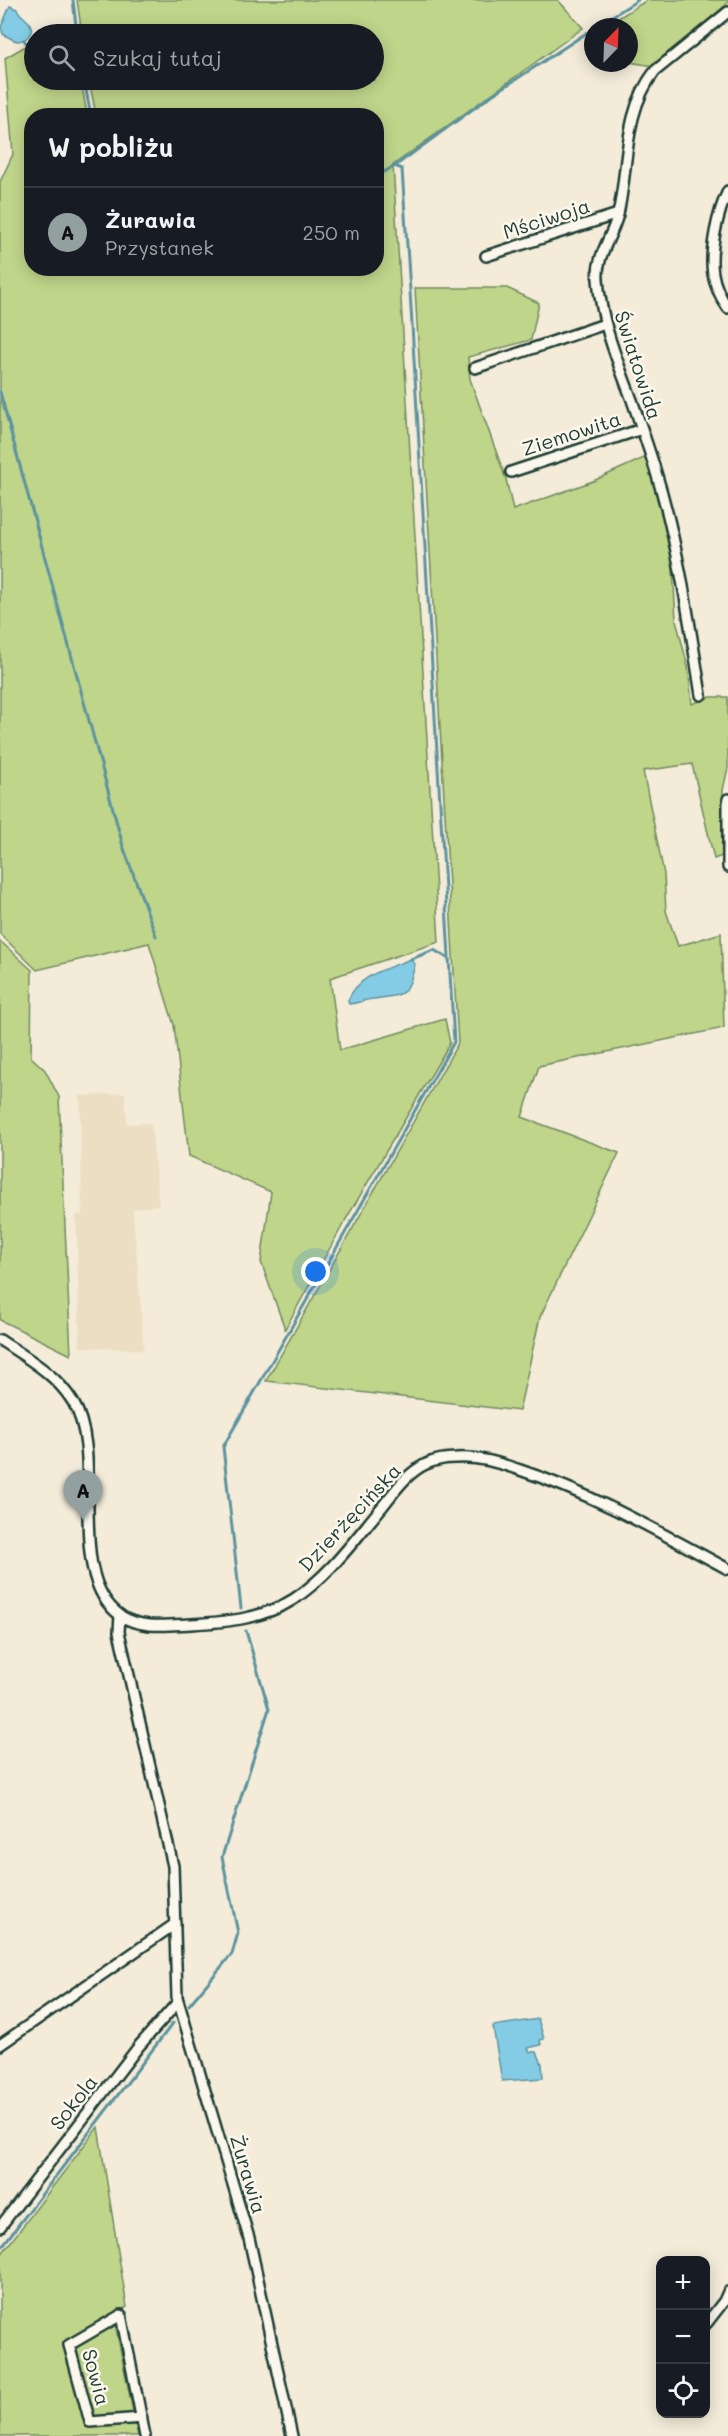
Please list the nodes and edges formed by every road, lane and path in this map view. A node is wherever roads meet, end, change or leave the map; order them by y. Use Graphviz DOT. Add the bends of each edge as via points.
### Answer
graph roads {
  1 [pos="728,12"];
  2 [pos="728,191"];
  3 [pos="618,214"];
  4 [pos="486,256"];
  5 [pos="728,308"];
  6 [pos="605,324"];
  7 [pos="476,368"];
  8 [pos="642,429"];
  9 [pos="512,471"];
  10 [pos="702,695"];
  11 [pos="728,799"];
  12 [pos="728,867"];
  13 [pos="0,1340"];
  14 [pos="728,1569"];
  15 [pos="120,1615"];
  16 [pos="175,1924"];
  17 [pos="178,2001"];
  18 [pos="0,2045"];
  19 [pos="0,2227"];
  20 [pos="728,2292"];
  21 [pos="710,2318"];
  22 [pos="142,2418"];
  23 [pos="145,2436"];
  24 [pos="292,2436"];
  1 -- 3 [label="street, Światowida" via="647,81 626,149"];
  2 -- 5 [label="street" via="720,211 712,263 715,283"];
  3 -- 4 [label="street, Mściwoja"];
  3 -- 6 [label="street, Światowida" via="598,276"];
  6 -- 7 [label="street"];
  6 -- 8 [label="street, Światowida"];
  8 -- 9 [label="street, Ziemowita"];
  8 -- 10 [label="street, Światowida" via="676,543"];
  11 -- 12 [label="street"];
  13 -- 15 [label="street" via="41,1367 78,1412 85,1443 89,1539 96,1582"];
  14 -- 15 [label="street, Dzierżęcińska" via="555,1481 491,1461 456,1458 427,1464 409,1476 329,1571 294,1599 268,1612 244,1619 159,1625 131,1621"];
  15 -- 16 [label="street, Żurawia" via="119,1632 173,1866"];
  16 -- 17 [label="street, Żurawia"];
  16 -- 18 [label="street"];
  17 -- 19 [label="street, Sokola"];
  17 -- 24 [label="street, Żurawia" via="249,2238"];
  20 -- 21 [label="street"];
  22 -- 22 [label="street, Sowia" via="133,2372 121,2315 69,2345 90,2422"];
  22 -- 23 [label="street, Sowia"];
}
